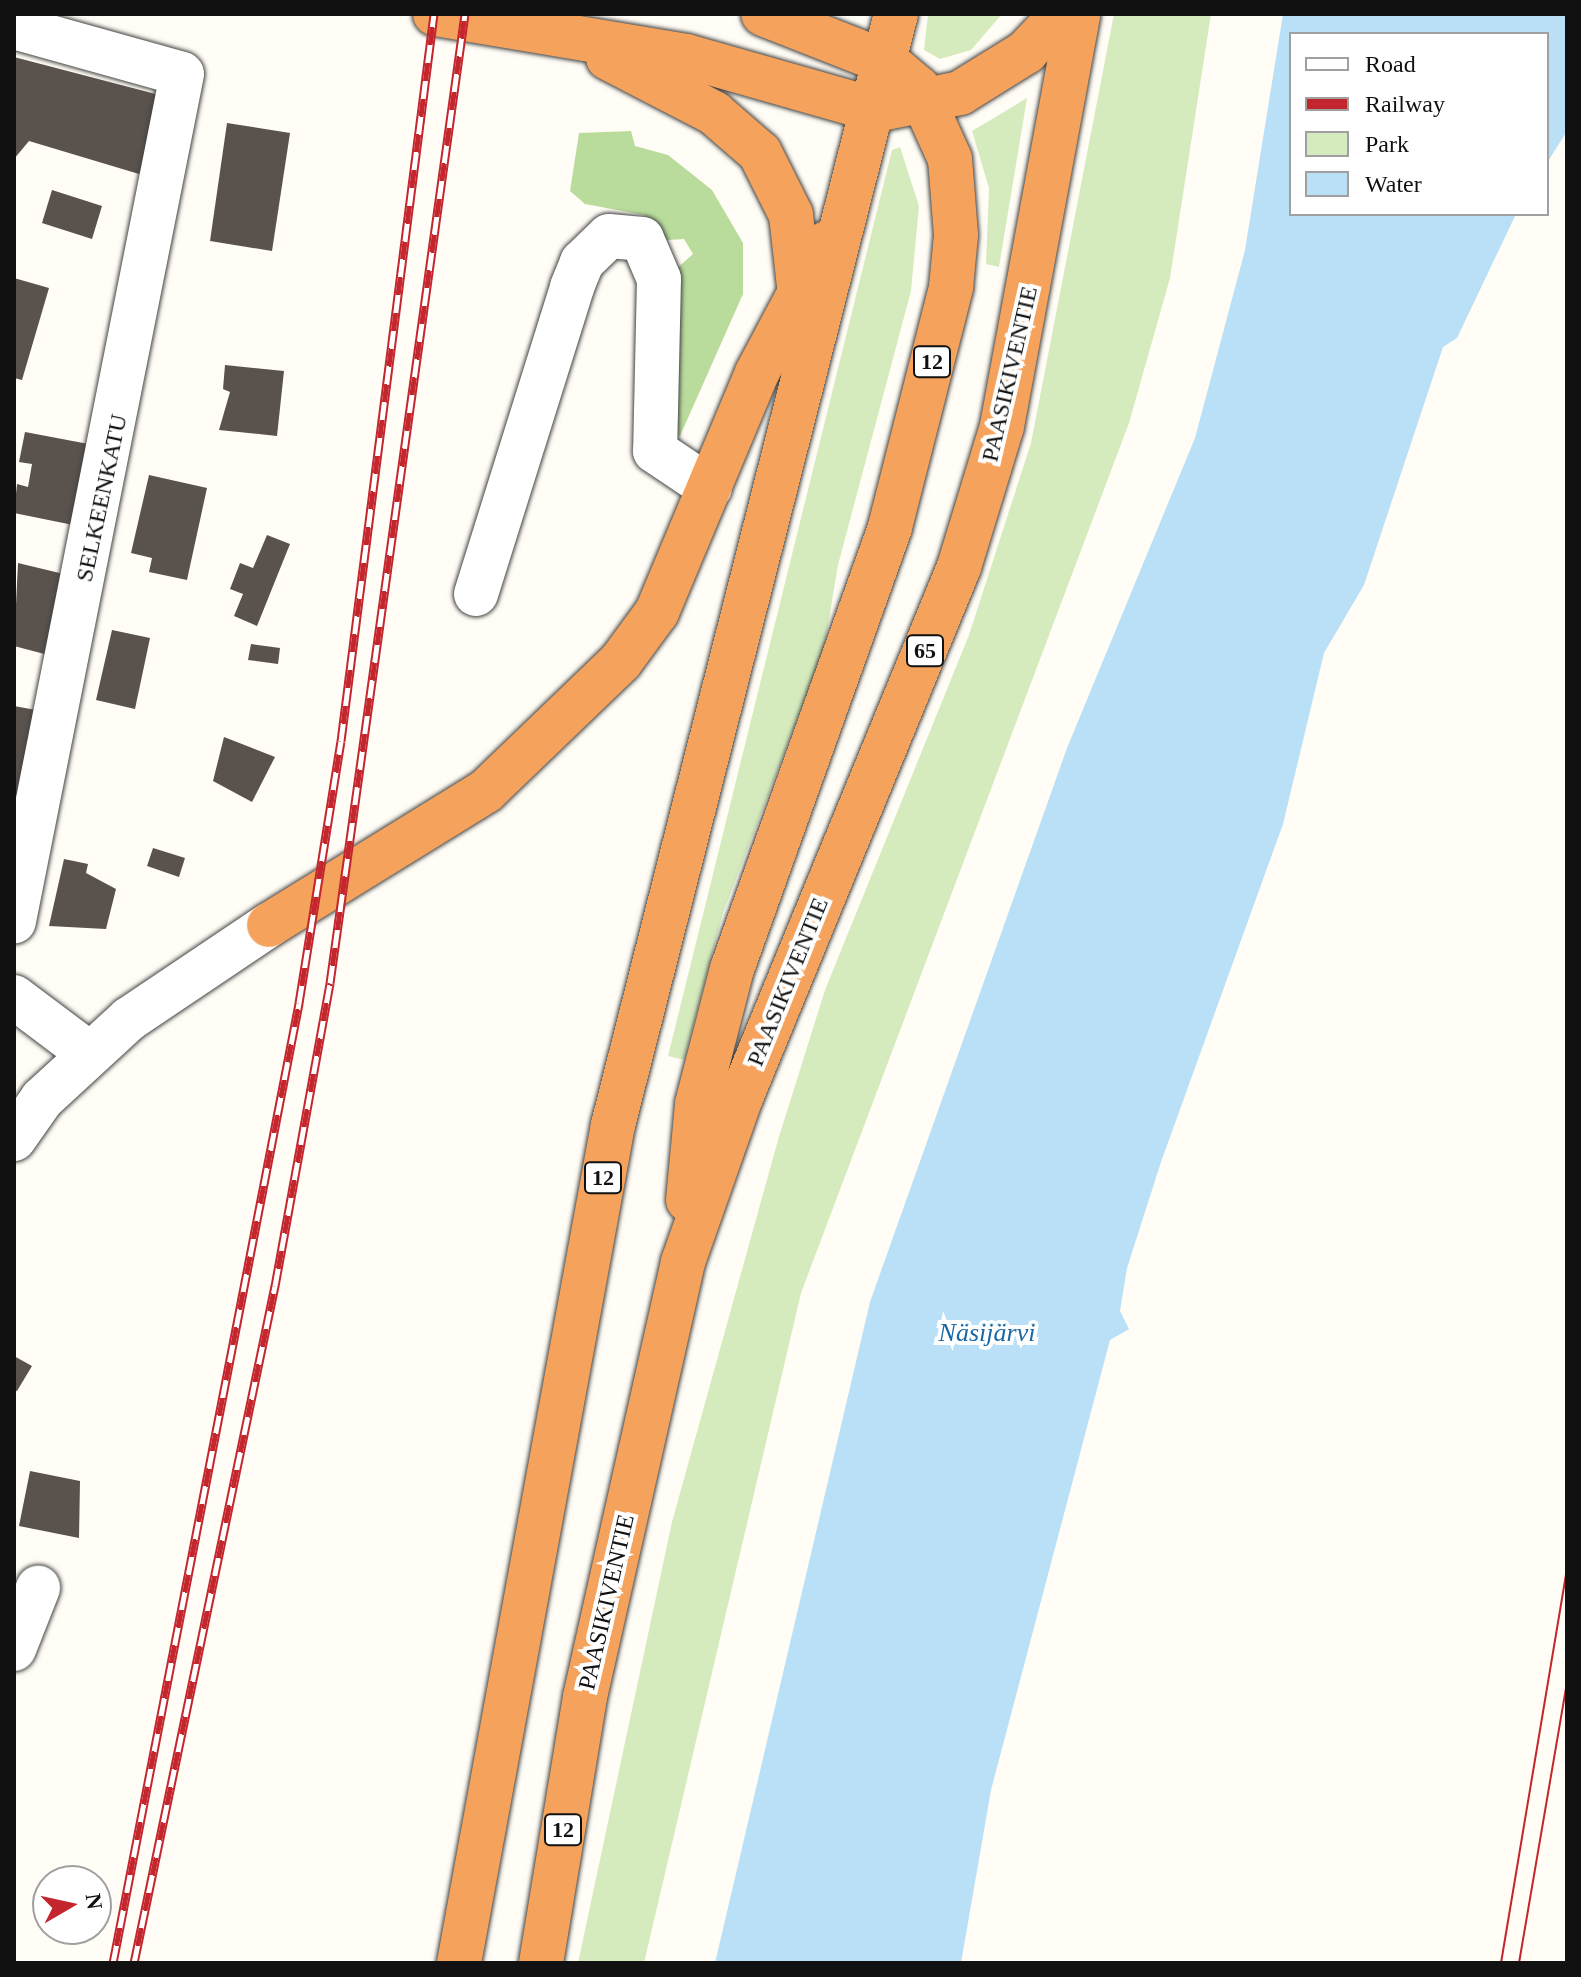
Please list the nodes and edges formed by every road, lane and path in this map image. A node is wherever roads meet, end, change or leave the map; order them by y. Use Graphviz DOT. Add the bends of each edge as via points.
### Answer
graph roads {
  1 [pos="435,14"];
  2 [pos="763,14"];
  3 [pos="896,14"];
  4 [pos="1062,14"];
  5 [pos="1078,14"];
  6 [pos="14,27"];
  7 [pos="574,42"];
  8 [pos="888,63"];
  9 [pos="926,103"];
  10 [pos="876,110"];
  11 [pos="845,215"];
  12 [pos="800,282"];
  13 [pos="800,406"];
  14 [pos="710,488"];
  15 [pos="476,594"];
  16 [pos="14,921"];
  17 [pos="269,925"];
  18 [pos="14,997"];
  19 [pos="90,1054"];
  20 [pos="14,1139"];
  21 [pos="683,1262"];
  22 [pos="38,1588"];
  23 [pos="14,1649"];
  24 [pos="459,1963"];
  25 [pos="541,1963"];
  1 -- 7 [label="highway, 12"];
  2 -- 8 [label="highway, 12"];
  3 -- 8 [label="highway"];
  4 -- 9 [label="highway" via="1051,32 993,75"];
  5 -- 21 [label="highway, PAASIKIVENTIE / 65" via="1002,426 959,567 740,1100"];
  6 -- 16 [label="street, SELKEENKATU" via="182,74"];
  7 -- 10 [label="highway" via="686,56"];
  7 -- 12 [label="highway, 12" via="714,113 760,153 791,215"];
  8 -- 9 [label="highway, 12"];
  8 -- 10 [label="highway"];
  9 -- 10 [label="highway"];
  9 -- 21 [label="highway, 12" via="952,173 951,287 890,527 732,969 697,1104"];
  10 -- 11 [label="highway"];
  11 -- 12 [label="highway"];
  11 -- 13 [label="highway"];
  12 -- 13 [label="highway, 12"];
  12 -- 14 [label="highway"];
  13 -- 24 [label="highway, 12" via="613,1125"];
  14 -- 15 [label="street" via="655,451 659,279 642,239 609,236 582,262 572,287"];
  14 -- 17 [label="highway" via="657,612 562,725 486,791"];
  17 -- 19 [label="street"];
  18 -- 19 [label="street"];
  19 -- 20 [label="street"];
  21 -- 25 [label="highway, PAASIKIVENTIE / 12" via="585,1697"];
  22 -- 23 [label="street"];
}
